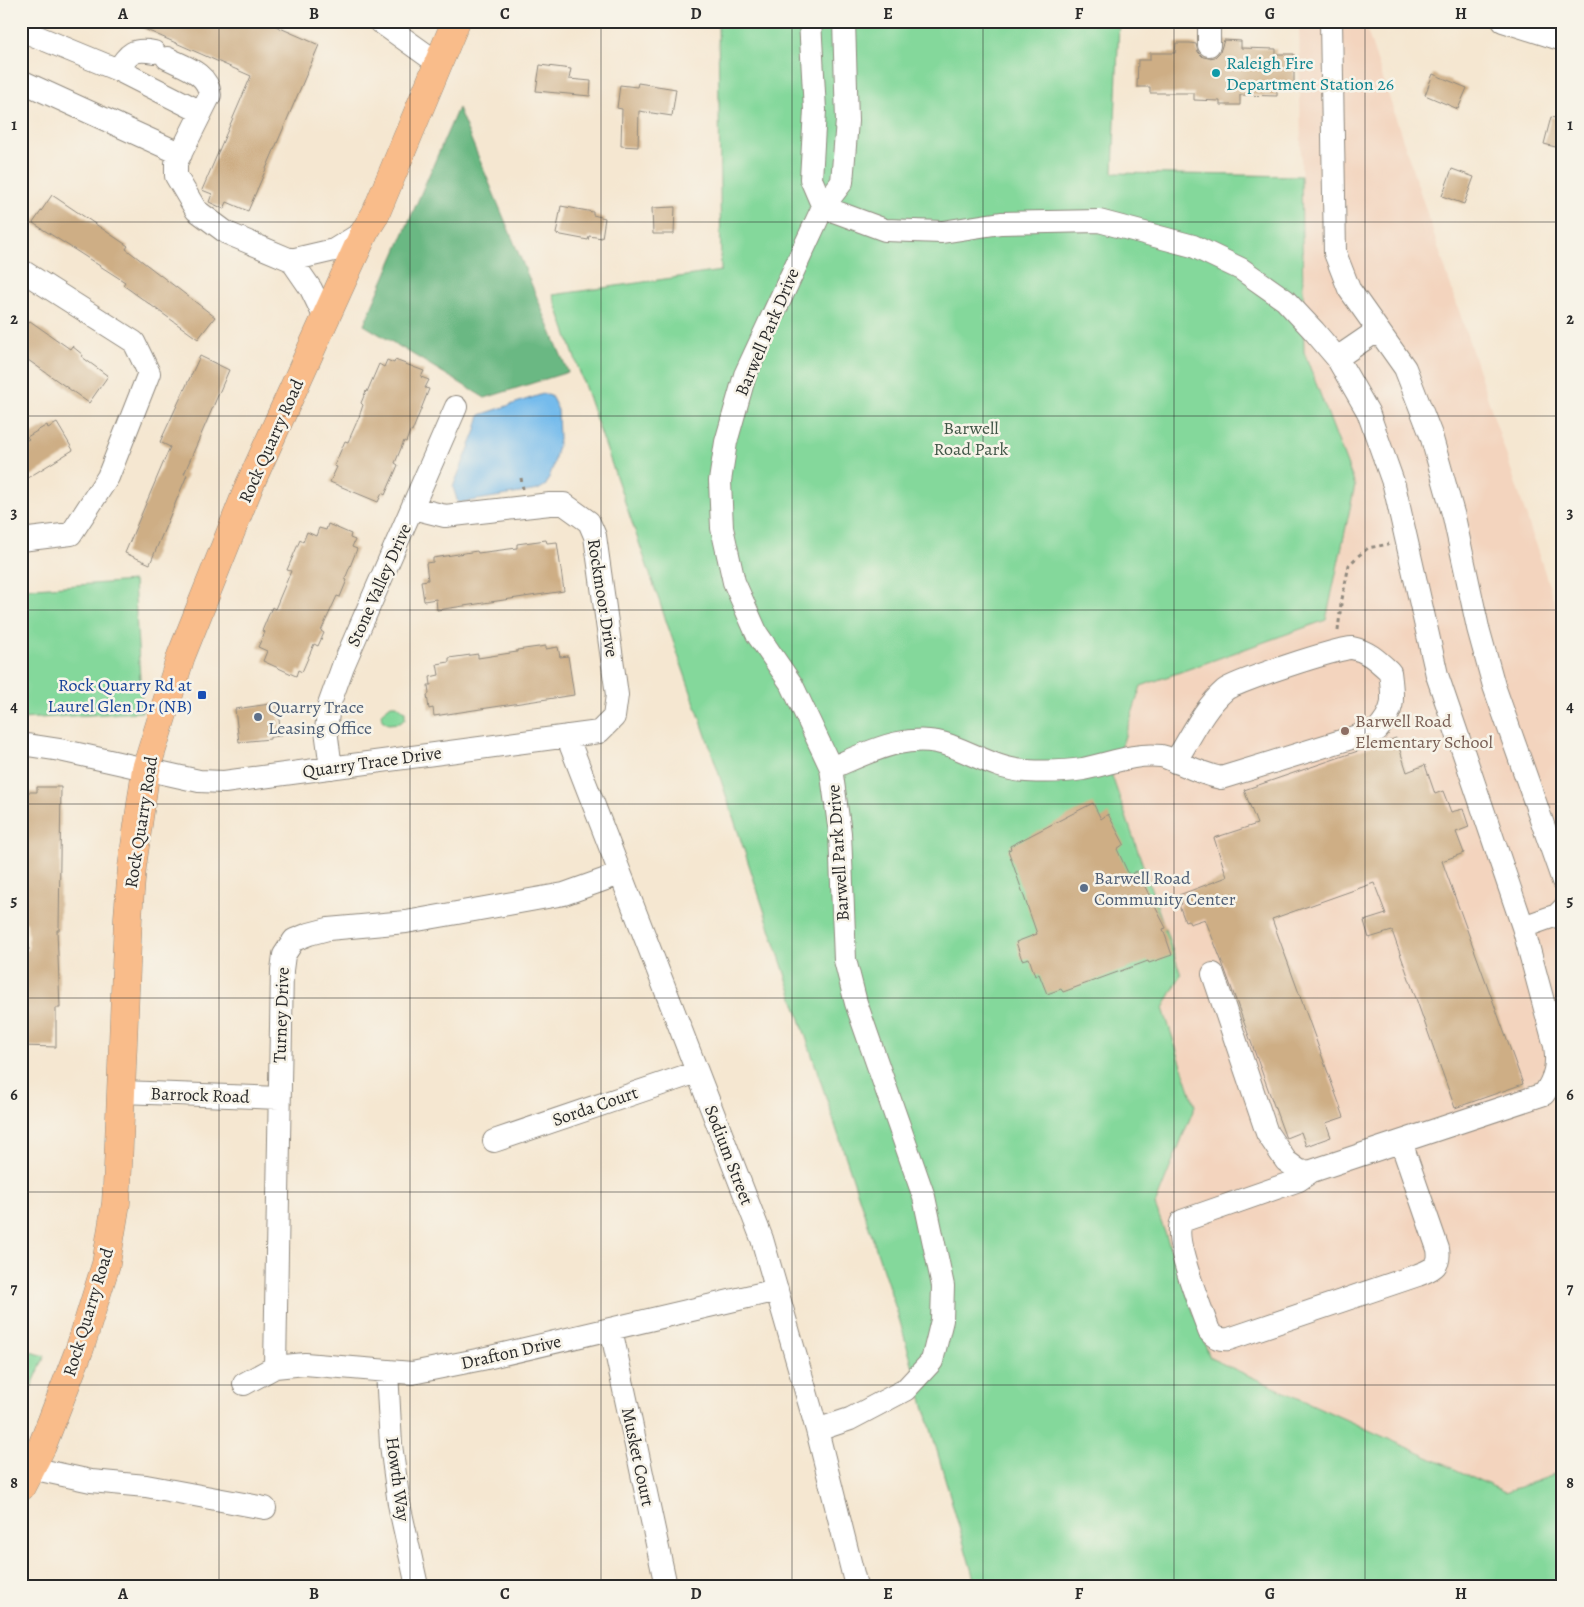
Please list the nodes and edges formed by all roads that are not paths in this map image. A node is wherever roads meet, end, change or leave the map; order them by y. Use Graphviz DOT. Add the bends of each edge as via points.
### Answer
graph roads {
  1 [pos="379,21"];
  2 [pos="456,21"];
  3 [pos="810,21"];
  4 [pos="844,21"];
  5 [pos="1209,21"];
  6 [pos="1331,21"];
  7 [pos="1503,21"];
  8 [pos="21,30"];
  9 [pos="1563,40"];
  10 [pos="1209,45"];
  11 [pos="439,64"];
  12 [pos="118,70"];
  13 [pos="21,81"];
  14 [pos="202,112"];
  15 [pos="181,154"];
  16 [pos="823,207"];
  17 [pos="365,231"];
  18 [pos="291,260"];
  19 [pos="21,270"];
  20 [pos="326,320"];
  21 [pos="1378,330"];
  22 [pos="1337,358"];
  23 [pos="456,407"];
  24 [pos="413,508"];
  25 [pos="21,540"];
  26 [pos="599,732"];
  27 [pos="567,736"];
  28 [pos="21,744"];
  29 [pos="1175,762"];
  30 [pos="331,768"];
  31 [pos="831,768"];
  32 [pos="146,769"];
  33 [pos="620,874"];
  34 [pos="1563,881"];
  35 [pos="1563,909"];
  36 [pos="1524,928"];
  37 [pos="1213,974"];
  38 [pos="697,1072"];
  39 [pos="122,1092"];
  40 [pos="279,1098"];
  41 [pos="494,1141"];
  42 [pos="1401,1142"];
  43 [pos="1312,1172"];
  44 [pos="777,1290"];
  45 [pos="611,1329"];
  46 [pos="275,1367"];
  47 [pos="387,1371"];
  48 [pos="244,1384"];
  49 [pos="817,1430"];
  50 [pos="26,1478"];
  51 [pos="265,1508"];
  52 [pos="417,1586"];
  53 [pos="666,1586"];
  54 [pos="856,1586"];
  1 -- 11 [label="street"];
  2 -- 11 [label="main road, Rock Quarry Road"];
  3 -- 16 [label="street" via="815,110 811,179"];
  4 -- 16 [label="street, Barwell Park Drive" via="847,121 842,182"];
  5 -- 10 [label="street"];
  6 -- 21 [label="street" via="1335,253 1349,289"];
  7 -- 9 [label="street"];
  8 -- 12 [label="street"];
  11 -- 17 [label="main road, Rock Quarry Road" via="375,215"];
  12 -- 14 [label="street"];
  12 -- 14 [label="street" via="128,55 140,49 161,55 204,78 210,95"];
  13 -- 15 [label="street"];
  14 -- 15 [label="street"];
  15 -- 18 [label="street" via="176,163 176,176 196,210 228,233"];
  16 -- 22 [label="street" via="885,230 942,232 1001,223 1099,220 1194,246 1242,269 1285,300"];
  16 -- 31 [label="street, Barwell Park Drive" via="745,375 726,442 720,482 722,528 734,582 757,634 792,685"];
  17 -- 18 [label="street" via="334,250"];
  17 -- 20 [label="main road, Rock Quarry Road"];
  18 -- 20 [label="street" via="311,289"];
  19 -- 25 [label="street" via="134,342 149,373 108,477 71,534"];
  20 -- 32 [label="main road, Rock Quarry Road" via="250,484 181,656"];
  21 -- 22 [label="street"];
  21 -- 34 [label="street" via="1405,368 1431,435 1452,508 1494,686"];
  22 -- 36 [label="street" via="1368,412 1394,485 1437,675"];
  23 -- 24 [label="street, Stone Valley Drive"];
  24 -- 26 [label="street, Rockmoor Drive" via="445,516 564,504 589,522 595,536 617,695 614,717"];
  24 -- 30 [label="street, Stone Valley Drive" via="329,705 326,730"];
  26 -- 27 [label="street, Quarry Trace Drive"];
  27 -- 30 [label="street, Quarry Trace Drive"];
  27 -- 33 [label="street, Sodium Street"];
  28 -- 32 [label="street, Quarry Trace Drive"];
  29 -- 29 [label="street" via="1221,778 1377,730 1387,718 1393,700 1390,672 1370,654 1350,648 1301,661 1227,688 1209,706"];
  29 -- 31 [label="street" via="1162,756 1132,756 1084,769 1054,773 1020,771 984,761 950,745 915,740 882,747"];
  30 -- 32 [label="street, Quarry Trace Drive" via="224,782 199,781"];
  31 -- 49 [label="street, Barwell Park Drive" via="840,833 844,960 924,1198 943,1286 943,1303 932,1361 905,1390 850,1418"];
  32 -- 39 [label="main road, Rock Quarry Road" via="128,917"];
  33 -- 38 [label="street, Sodium Street"];
  33 -- 40 [label="street, Turney Drive" via="564,894 406,922 328,929 294,940 284,954 282,970"];
  35 -- 36 [label="street" via="1557,915"];
  36 -- 42 [label="street" via="1555,1046 1557,1059 1551,1083 1544,1094"];
  37 -- 43 [label="street" via="1266,1133 1286,1161 1301,1172"];
  38 -- 41 [label="street, Sorda Court"];
  38 -- 44 [label="street, Sodium Street" via="762,1240"];
  39 -- 40 [label="street, Barrock Road"];
  39 -- 50 [label="main road, Rock Quarry Road" via="116,1204 106,1264 82,1342 42,1446"];
  40 -- 46 [label="street, Turney Drive"];
  42 -- 43 [label="street"];
  42 -- 43 [label="street" via="1438,1249 1438,1263 1418,1275 1229,1339 1214,1337 1209,1331 1183,1256 1179,1234 1182,1221 1299,1180"];
  44 -- 45 [label="street, Drafton Drive"];
  44 -- 49 [label="street, Sodium Street"];
  45 -- 47 [label="street, Drafton Drive" via="412,1374"];
  45 -- 53 [label="street, Musket Court"];
  46 -- 47 [label="street, Drafton Drive" via="305,1364"];
  46 -- 48 [label="street, Drafton Drive"];
  47 -- 52 [label="street, Howth Way" via="398,1495"];
  49 -- 54 [label="street, Sodium Street"];
  50 -- 51 [label="street" via="146,1486"];
}
